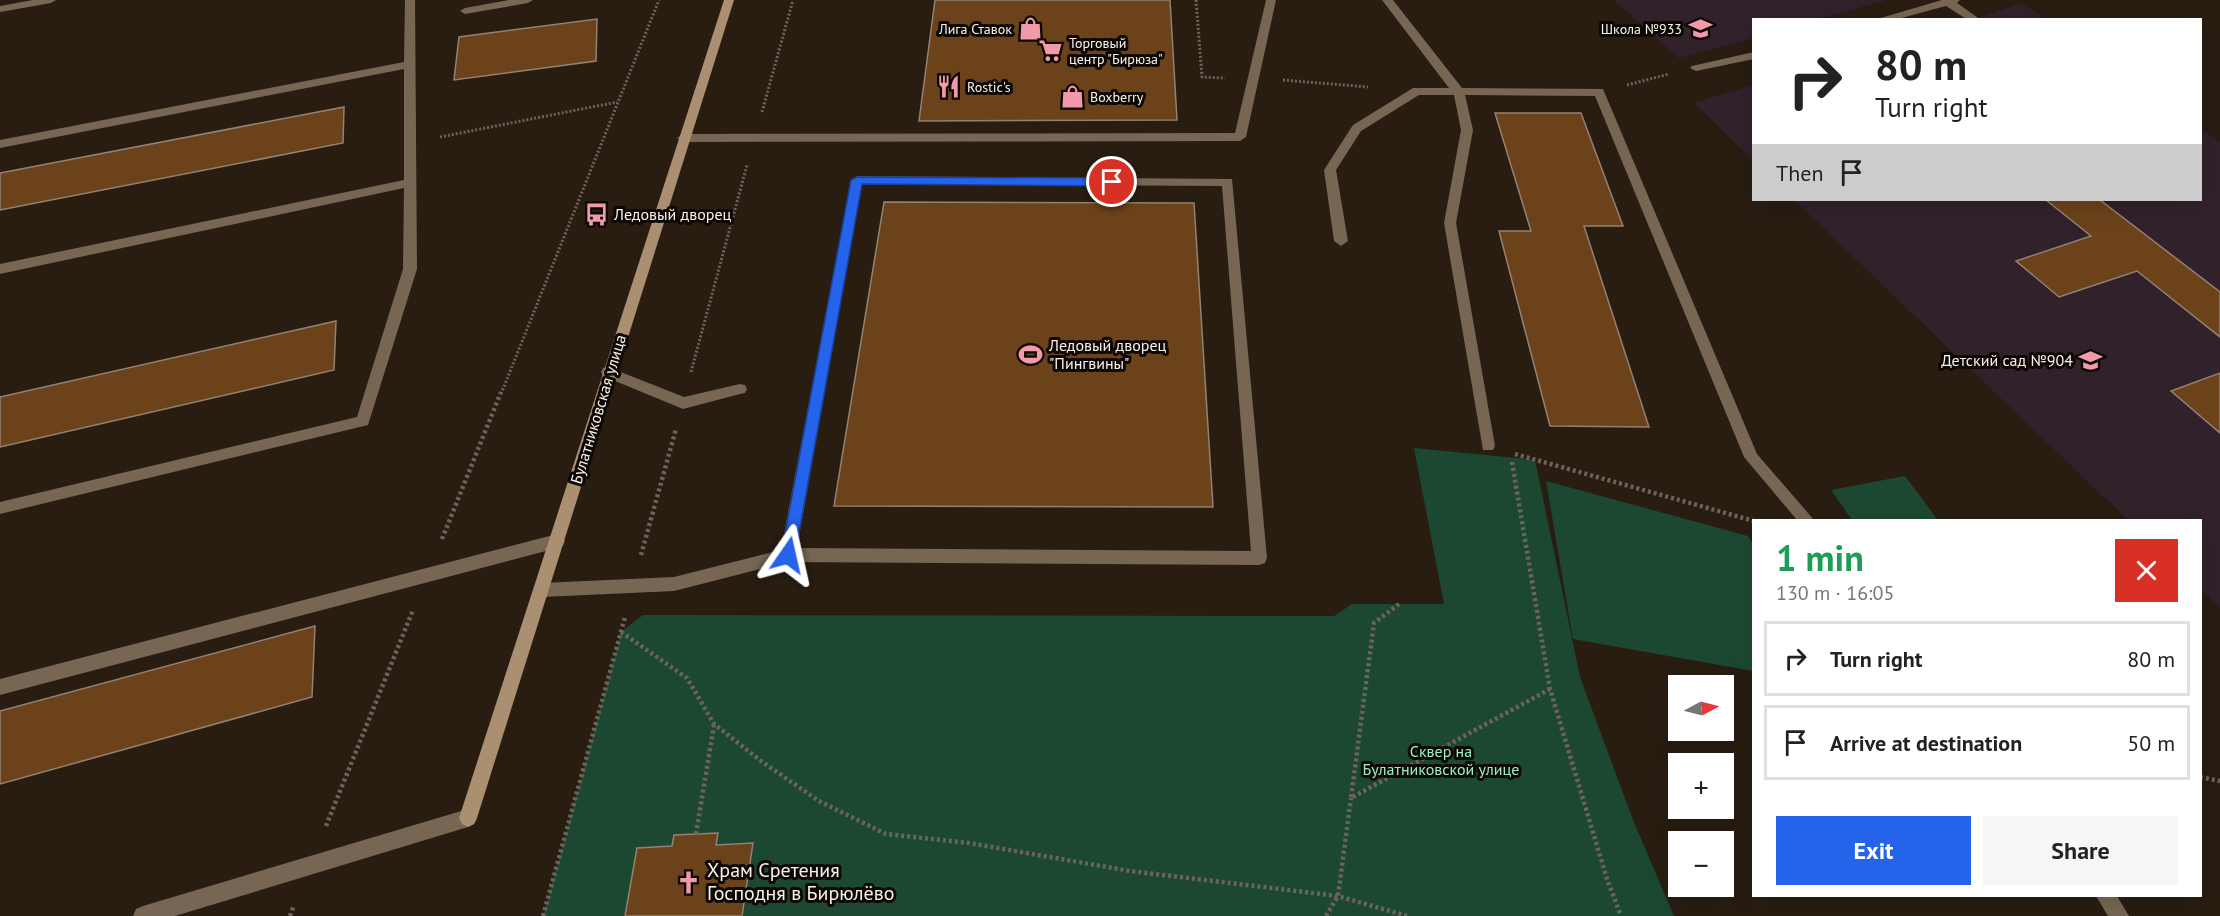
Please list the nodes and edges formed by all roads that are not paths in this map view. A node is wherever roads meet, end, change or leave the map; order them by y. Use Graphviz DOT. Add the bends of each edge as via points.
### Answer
graph roads {
  1 [pos="51,0"];
  2 [pos="410,0"];
  3 [pos="528,0"];
  4 [pos="729,0"];
  5 [pos="1270,0"];
  6 [pos="1387,0"];
  7 [pos="1951,1"];
  8 [pos="0,9"];
  9 [pos="465,11"];
  10 [pos="1887,18"];
  11 [pos="1973,18"];
  12 [pos="1752,55"];
  13 [pos="410,64"];
  14 [pos="1696,68"];
  15 [pos="1459,92"];
  16 [pos="683,138"];
  17 [pos="0,144"];
  18 [pos="409,183"];
  19 [pos="1341,241"];
  20 [pos="0,268"];
  21 [pos="608,372"];
  22 [pos="740,389"];
  23 [pos="1488,446"];
  24 [pos="0,508"];
  25 [pos="1805,519"];
  26 [pos="557,541"];
  27 [pos="788,555"];
  28 [pos="542,590"];
  29 [pos="0,687"];
  30 [pos="468,818"];
  31 [pos="2107,897"];
  32 [pos="143,916"];
  33 [pos="2119,916"];
  1 -- 8 [label="lane"];
  2 -- 13 [label="lane"];
  3 -- 9 [label="lane"];
  4 -- 16 [label="street, Булатниковская улица"];
  5 -- 16 [label="lane" via="1240,138"];
  6 -- 15 [label="lane"];
  7 -- 10 [label="lane"];
  7 -- 11 [label="lane"];
  12 -- 14 [label="lane"];
  13 -- 17 [label="lane"];
  13 -- 18 [label="lane"];
  15 -- 19 [label="lane" via="1417,91 1357,128 1330,170"];
  15 -- 23 [label="lane" via="1467,130 1450,223"];
  15 -- 25 [label="lane" via="1599,92 1751,457"];
  16 -- 21 [label="street, Булатниковская улица"];
  18 -- 20 [label="lane"];
  18 -- 24 [label="lane" via="410,269 363,420"];
  21 -- 22 [label="lane" via="683,403"];
  21 -- 26 [label="street, Булатниковская улица"];
  26 -- 28 [label="street, Булатниковская улица"];
  26 -- 29 [label="lane"];
  27 -- 27 [label="lane" via="1259,558 1228,182 857,180"];
  27 -- 28 [label="lane" via="674,585"];
  28 -- 30 [label="street, Булатниковская улица"];
  30 -- 32 [label="lane"];
  31 -- 33 [label="lane"];
}
